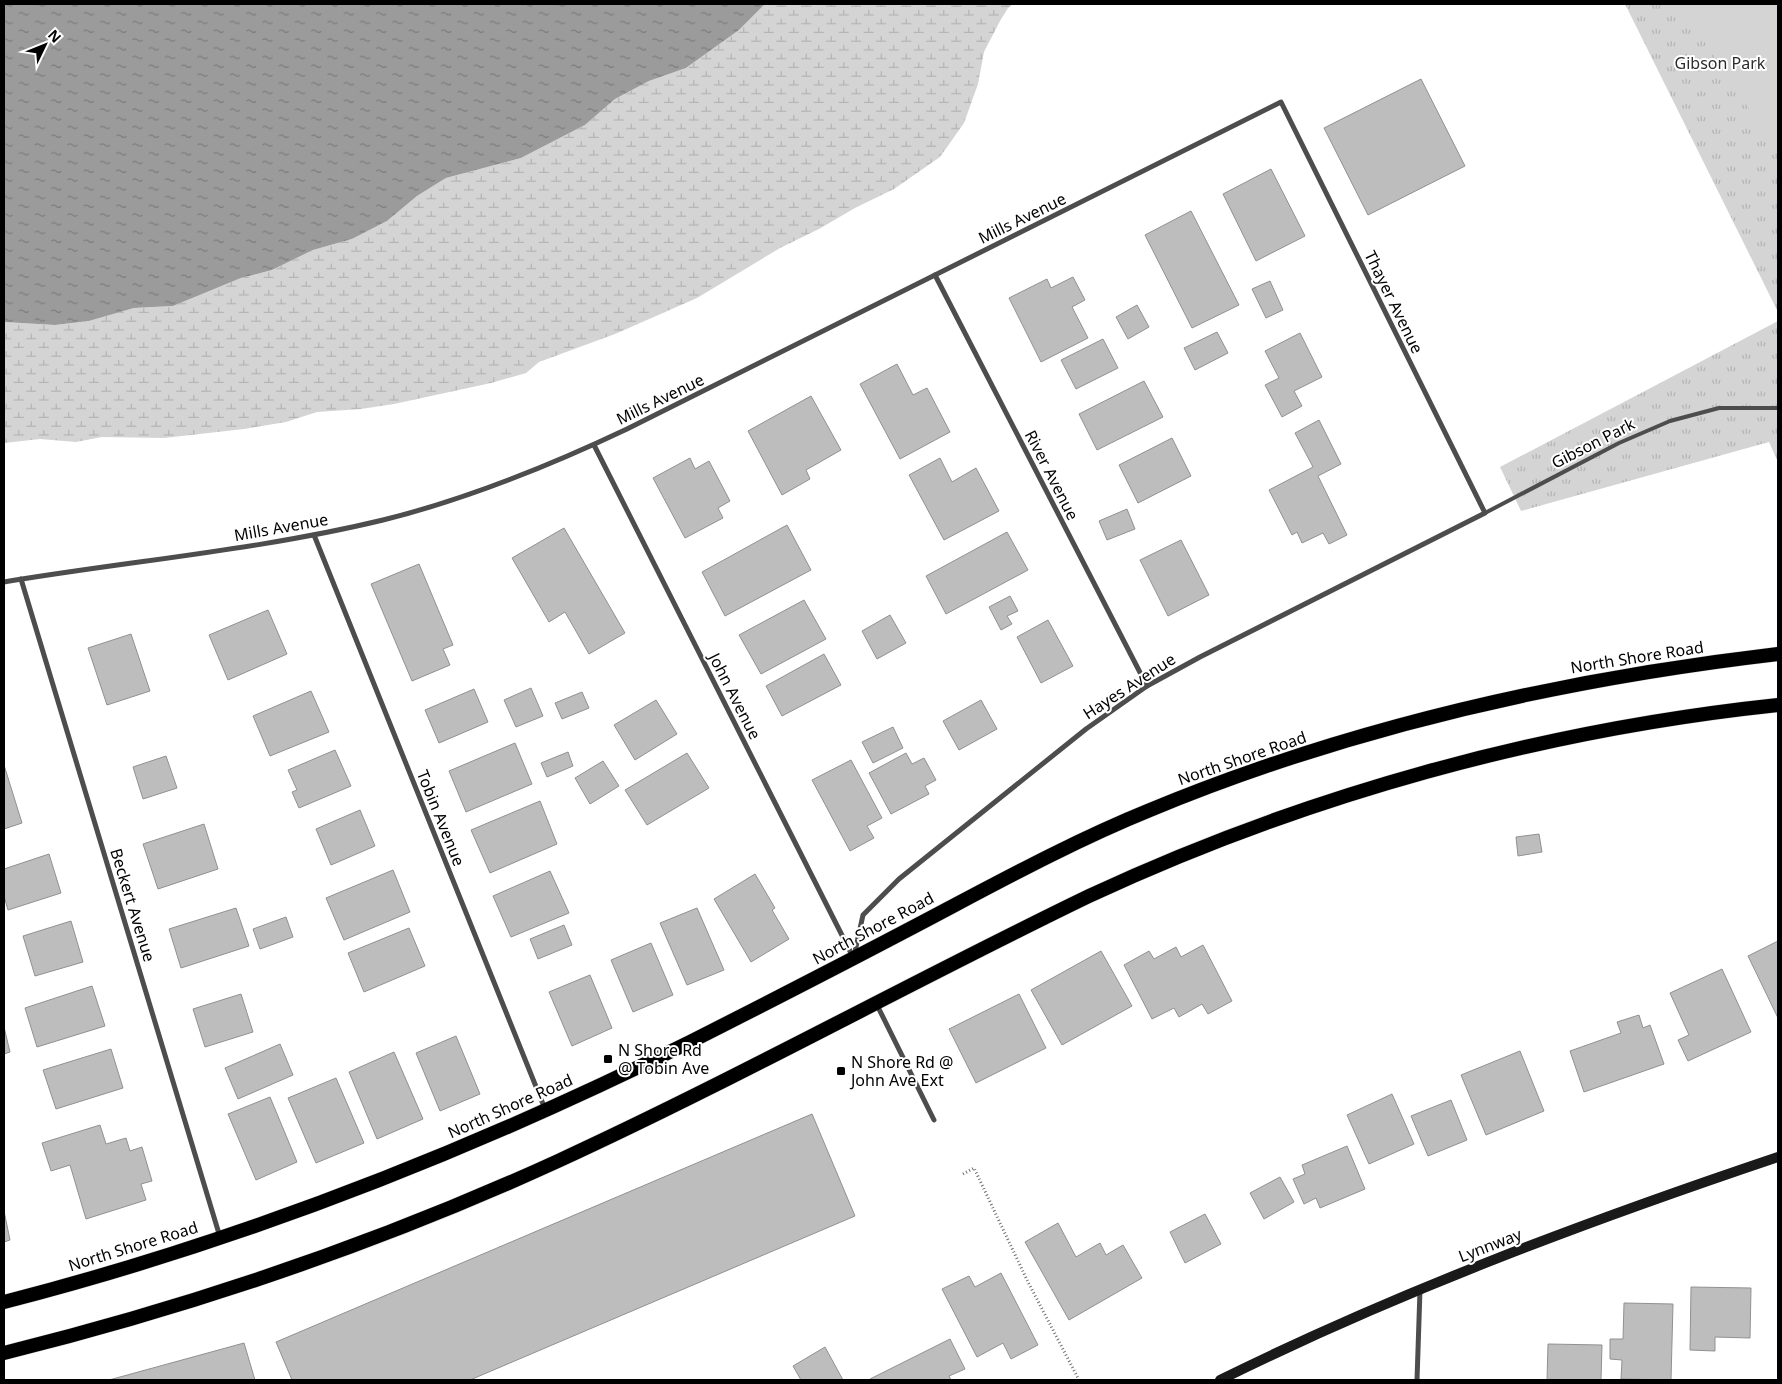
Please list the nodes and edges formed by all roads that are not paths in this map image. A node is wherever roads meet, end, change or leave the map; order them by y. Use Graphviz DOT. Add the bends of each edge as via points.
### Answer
graph roads {
  1 [pos="1281,102"];
  2 [pos="935,275"];
  3 [pos="1778,408"];
  4 [pos="594,445"];
  5 [pos="1485,513"];
  6 [pos="314,534"];
  7 [pos="21,579"];
  8 [pos="4,582"];
  9 [pos="1778,654"];
  10 [pos="1147,686"];
  11 [pos="1778,705"];
  12 [pos="854,958"];
  13 [pos="876,1003"];
  14 [pos="546,1110"];
  15 [pos="934,1120"];
  16 [pos="1778,1157"];
  17 [pos="220,1238"];
  18 [pos="1420,1290"];
  19 [pos="4,1302"];
  20 [pos="4,1353"];
  21 [pos="1220,1380"];
  22 [pos="1417,1380"];
  1 -- 2 [label="street, Mills Avenue"];
  1 -- 5 [label="street, Thayer Avenue"];
  2 -- 4 [label="street, Mills Avenue"];
  2 -- 10 [label="street, River Avenue"];
  3 -- 5 [label="lane, Gibson Park" via="1719,408 1670,421 1619,443"];
  4 -- 6 [label="street, Mills Avenue" via="526,474 444,503"];
  4 -- 12 [label="street, John Avenue"];
  5 -- 10 [label="street, Hayes Avenue" via="1200,656"];
  6 -- 7 [label="street, Mills Avenue"];
  6 -- 14 [label="street, Tobin Avenue"];
  7 -- 8 [label="street, Mills Avenue"];
  7 -- 17 [label="street, Beckert Avenue"];
  9 -- 12 [label="highway, North Shore Road" via="1646,672 1520,696 1395,726 1272,765 1149,810 1090,836"];
  10 -- 12 [label="street, Hayes Avenue" via="1086,729 886,892 863,914"];
  11 -- 13 [label="highway" via="1645,724 1562,740 1451,766 1326,802 1205,845 1147,870 1031,924"];
  12 -- 14 [label="highway, North Shore Road"];
  13 -- 15 [label="street"];
  13 -- 20 [label="highway" via="614,1135 428,1216 196,1299"];
  14 -- 17 [label="highway, North Shore Road" via="338,1197"];
  16 -- 18 [label="main road, Lynnway" via="1578,1228"];
  17 -- 19 [label="highway, North Shore Road"];
  18 -- 21 [label="main road, Lynnway"];
  18 -- 22 [label="street"];
}
